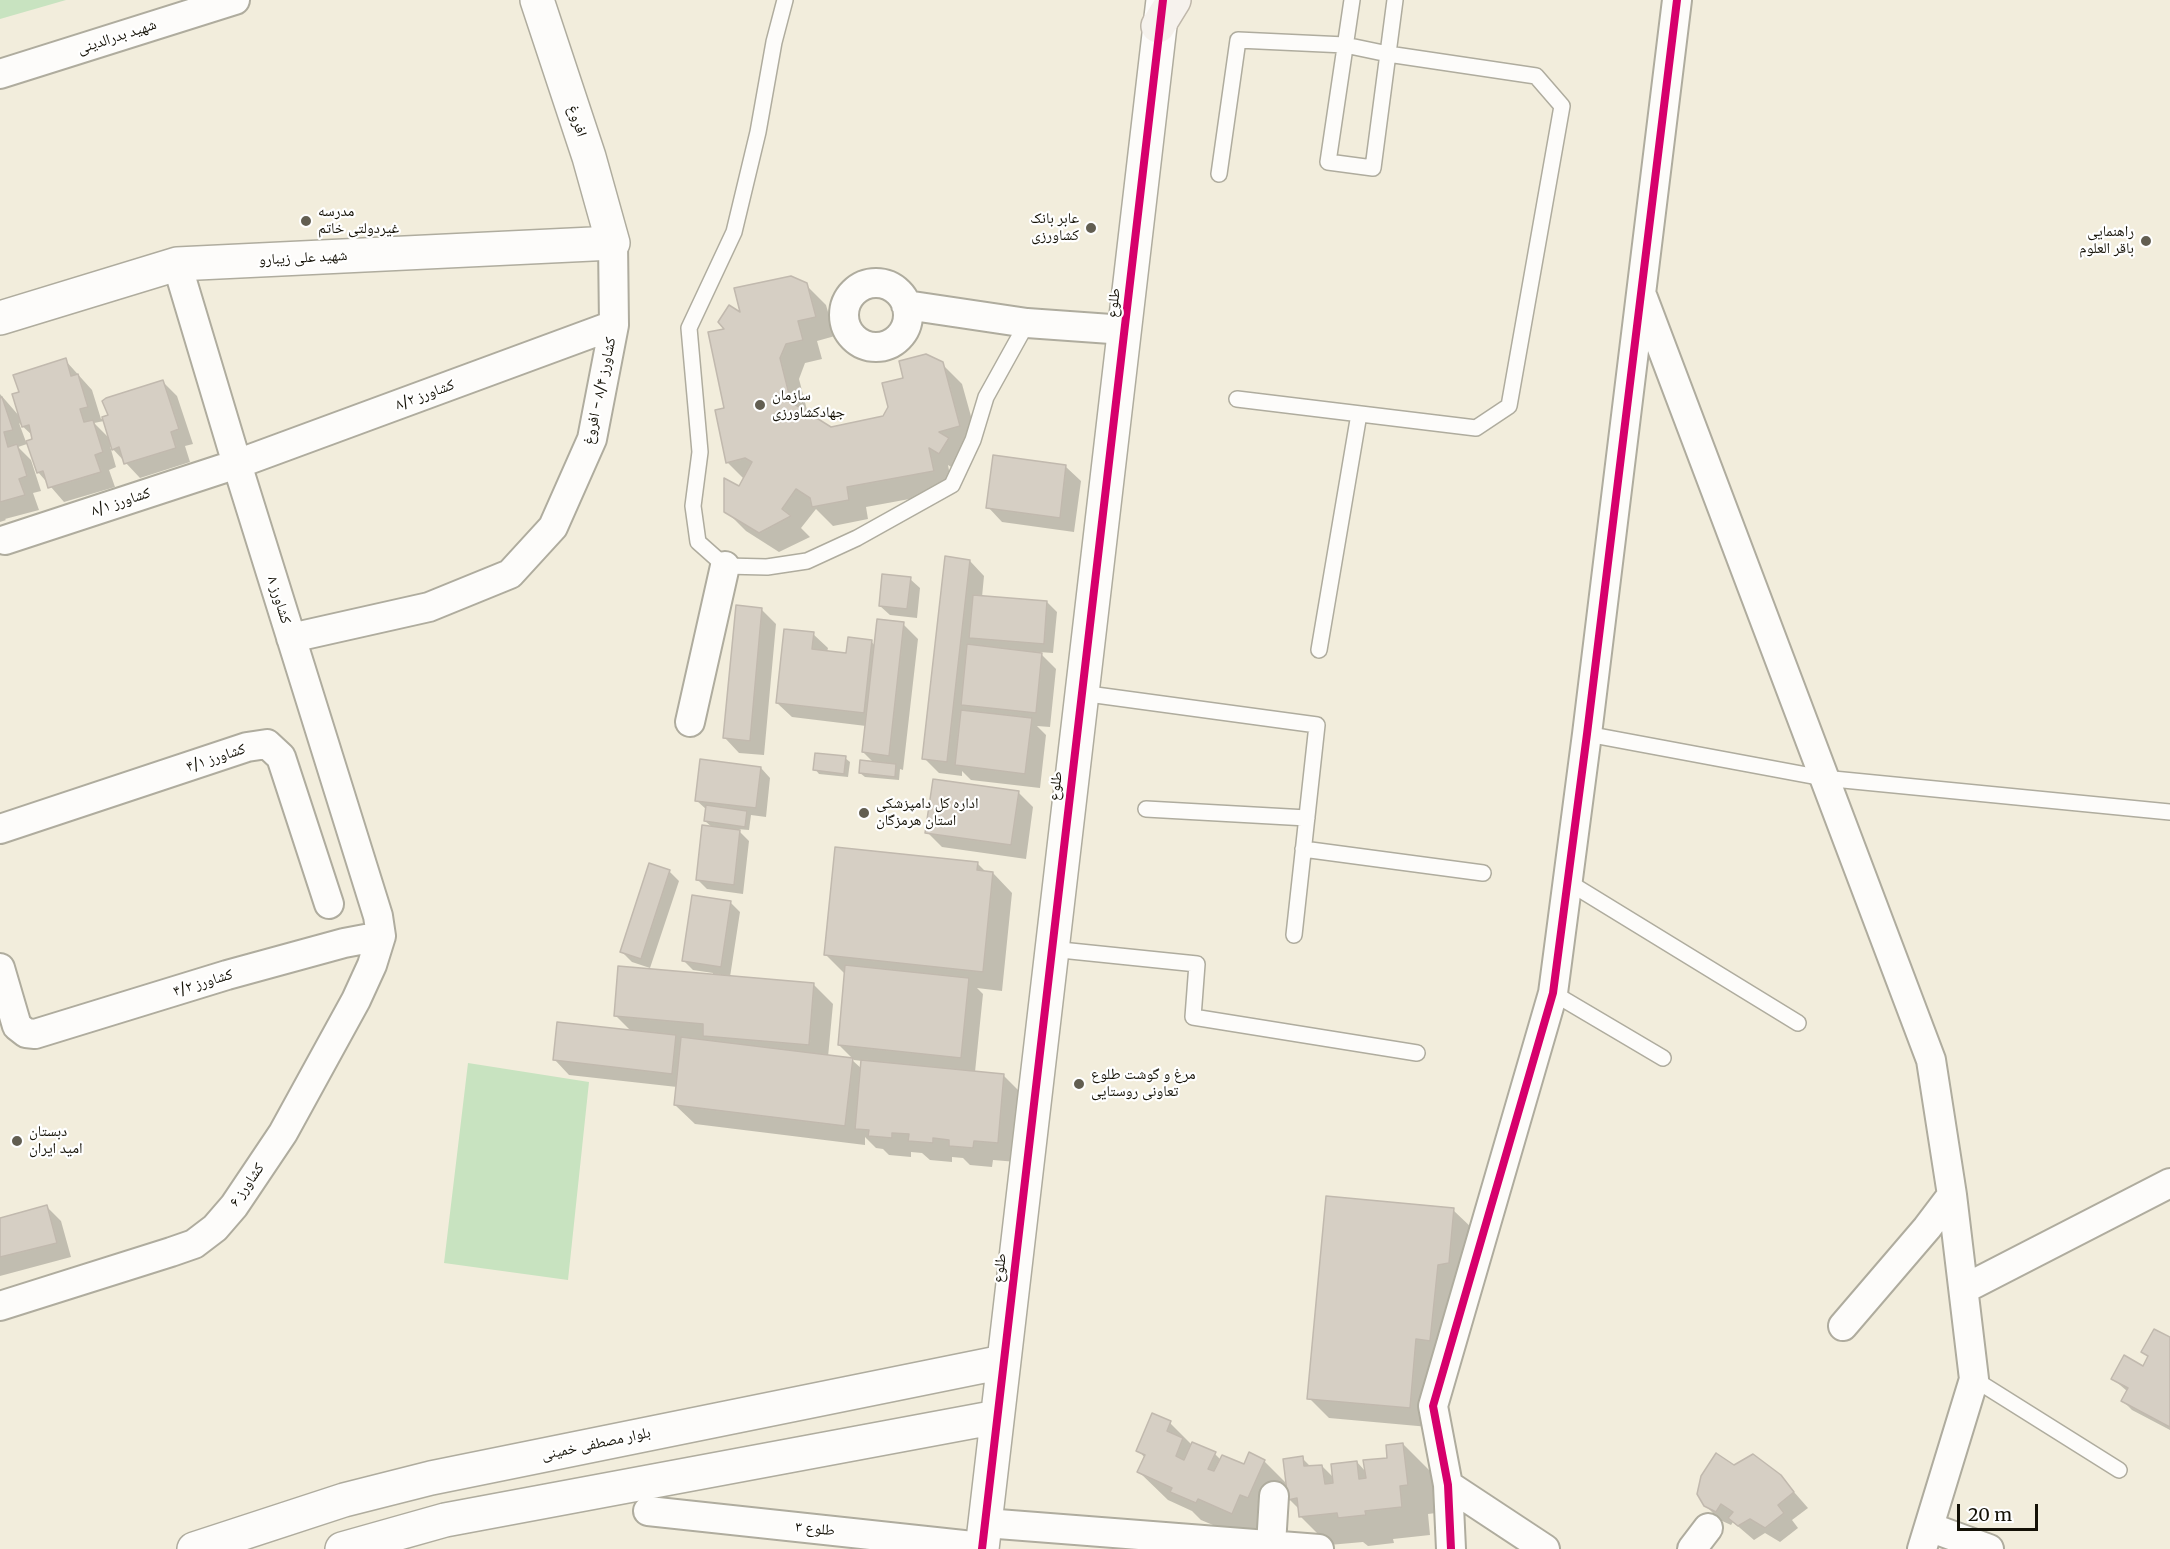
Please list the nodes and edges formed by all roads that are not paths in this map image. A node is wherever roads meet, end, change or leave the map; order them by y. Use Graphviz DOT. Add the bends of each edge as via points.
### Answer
graph roads {
  1 [pos="235,0"];
  2 [pos="537,0"];
  3 [pos="785,0"];
  4 [pos="1352,0"];
  5 [pos="1395,0"];
  6 [pos="1677,0"];
  7 [pos="1164,5"];
  8 [pos="1346,45"];
  9 [pos="1388,54"];
  10 [pos="0,74"];
  11 [pos="1219,174"];
  12 [pos="613,243"];
  13 [pos="177,264"];
  14 [pos="1641,293"];
  15 [pos="906,305"];
  16 [pos="0,318"];
  17 [pos="1027,323"];
  18 [pos="614,325"];
  19 [pos="1125,330"];
  20 [pos="1237,399"];
  21 [pos="1359,414"];
  22 [pos="237,464"];
  23 [pos="5,540"];
  24 [pos="725,566"];
  25 [pos="291,638"];
  26 [pos="1318,650"];
  27 [pos="1081,693"];
  28 [pos="690,722"];
  29 [pos="1587,734"];
  30 [pos="1823,778"];
  31 [pos="1146,809"];
  32 [pos="2170,812"];
  33 [pos="1307,818"];
  34 [pos="0,829"];
  35 [pos="1303,849"];
  36 [pos="1483,873"];
  37 [pos="1568,882"];
  38 [pos="330,904"];
  39 [pos="1294,935"];
  40 [pos="381,936"];
  41 [pos="1051,949"];
  42 [pos="0,968"];
  43 [pos="1553,993"];
  44 [pos="1798,1023"];
  45 [pos="1417,1053"];
  46 [pos="1663,1058"];
  47 [pos="2170,1183"];
  48 [pos="1952,1195"];
  49 [pos="1964,1289"];
  50 [pos="0,1306"];
  51 [pos="1843,1326"];
  52 [pos="1003,1362"];
  53 [pos="1974,1379"];
  54 [pos="997,1417"];
  55 [pos="726,1418"];
  56 [pos="734,1465"];
  57 [pos="2119,1470"];
  58 [pos="1448,1485"];
  59 [pos="1274,1496"];
  60 [pos="648,1511"];
  61 [pos="1925,1538"];
  62 [pos="983,1540"];
  63 [pos="1271,1545"];
  64 [pos="1235,1546"];
  65 [pos="194,1549"];
  66 [pos="342,1549"];
  67 [pos="1319,1549"];
  68 [pos="1451,1549"];
  69 [pos="1545,1549"];
  70 [pos="1989,1549"];
  1 -- 10 [label="street, شهید بدرالدینی"];
  2 -- 12 [label="street, افروغ"];
  3 -- 24 [label="lane" via="734,232 689,327 700,452 693,506 698,542"];
  4 -- 8 [label="lane"];
  5 -- 9 [label="lane"];
  6 -- 14 [label="street"];
  7 -- 19 [label="street, طلوع"];
  8 -- 9 [label="lane"];
  8 -- 9 [label="lane" via="1328,162 1373,168"];
  8 -- 11 [label="lane" via="1238,40"];
  9 -- 21 [label="lane" via="1536,76 1562,106 1509,406 1476,428"];
  12 -- 13 [label="street, شهید علی زیبارو"];
  12 -- 18 [label="street, کشاورز ۸/۴ - افروغ"];
  13 -- 16 [label="street, شهید علی زیبارو"];
  13 -- 22 [label="street, کشاورز ۸"];
  14 -- 29 [label="street"];
  14 -- 30 [label="street"];
  15 -- 17 [label="street"];
  17 -- 19 [label="street"];
  17 -- 24 [label="lane" via="986,397 973,440 952,485 807,561 767,567"];
  18 -- 22 [label="street, کشاورز ۸/۲"];
  18 -- 25 [label="street, کشاورز ۸/۴ - افروغ" via="592,440 553,527 510,574 429,607"];
  19 -- 27 [label="street, طلوع"];
  20 -- 21 [label="lane"];
  21 -- 26 [label="lane"];
  22 -- 23 [label="street, کشاورز ۸/۱"];
  22 -- 25 [label="street, کشاورز ۸"];
  24 -- 28 [label="street"];
  25 -- 40 [label="street, کشاورز ۸"];
  27 -- 33 [label="lane" via="1317,725"];
  27 -- 41 [label="street, طلوع"];
  29 -- 30 [label="lane"];
  29 -- 37 [label="street"];
  30 -- 32 [label="lane"];
  30 -- 48 [label="street" via="1931,1060"];
  31 -- 33 [label="lane"];
  33 -- 35 [label="lane"];
  34 -- 38 [label="street, کشاورز ۴/۱" via="247,747 267,744 281,758"];
  35 -- 36 [label="lane"];
  35 -- 39 [label="lane"];
  37 -- 43 [label="street"];
  37 -- 44 [label="lane"];
  40 -- 42 [label="street, کشاورز ۴/۲" via="227,975 35,1034 17,1026"];
  40 -- 50 [label="street, کشاورز ۶" via="356,1000 283,1133 216,1228 194,1244"];
  41 -- 45 [label="lane" via="1197,964 1193,1017"];
  41 -- 52 [label="street, طلوع"];
  43 -- 46 [label="lane"];
  43 -- 58 [label="street" via="1433,1406"];
  47 -- 49 [label="street"];
  48 -- 49 [label="street"];
  48 -- 51 [label="street"];
  49 -- 53 [label="street"];
  52 -- 54 [label="street, طلوع"];
  52 -- 55 [label="street, بلوار مصطفی خمینی"];
  53 -- 57 [label="lane"];
  53 -- 61 [label="street"];
  54 -- 56 [label="street"];
  54 -- 62 [label="street, طلوع"];
  55 -- 56 [label="street"];
  55 -- 65 [label="street, بلوار مصطفی خمینی" via="420,1481 344,1500"];
  56 -- 66 [label="street" via="445,1520"];
  58 -- 68 [label="street"];
  58 -- 69 [label="street"];
  59 -- 63 [label="street"];
  60 -- 62 [label="street, طلوع ۳"];
  61 -- 70 [label="street"];
  62 -- 64 [label="street, طلوع ۳"];
  63 -- 64 [label="street, طلوع ۳"];
  63 -- 67 [label="street, طلوع ۳"];
}
